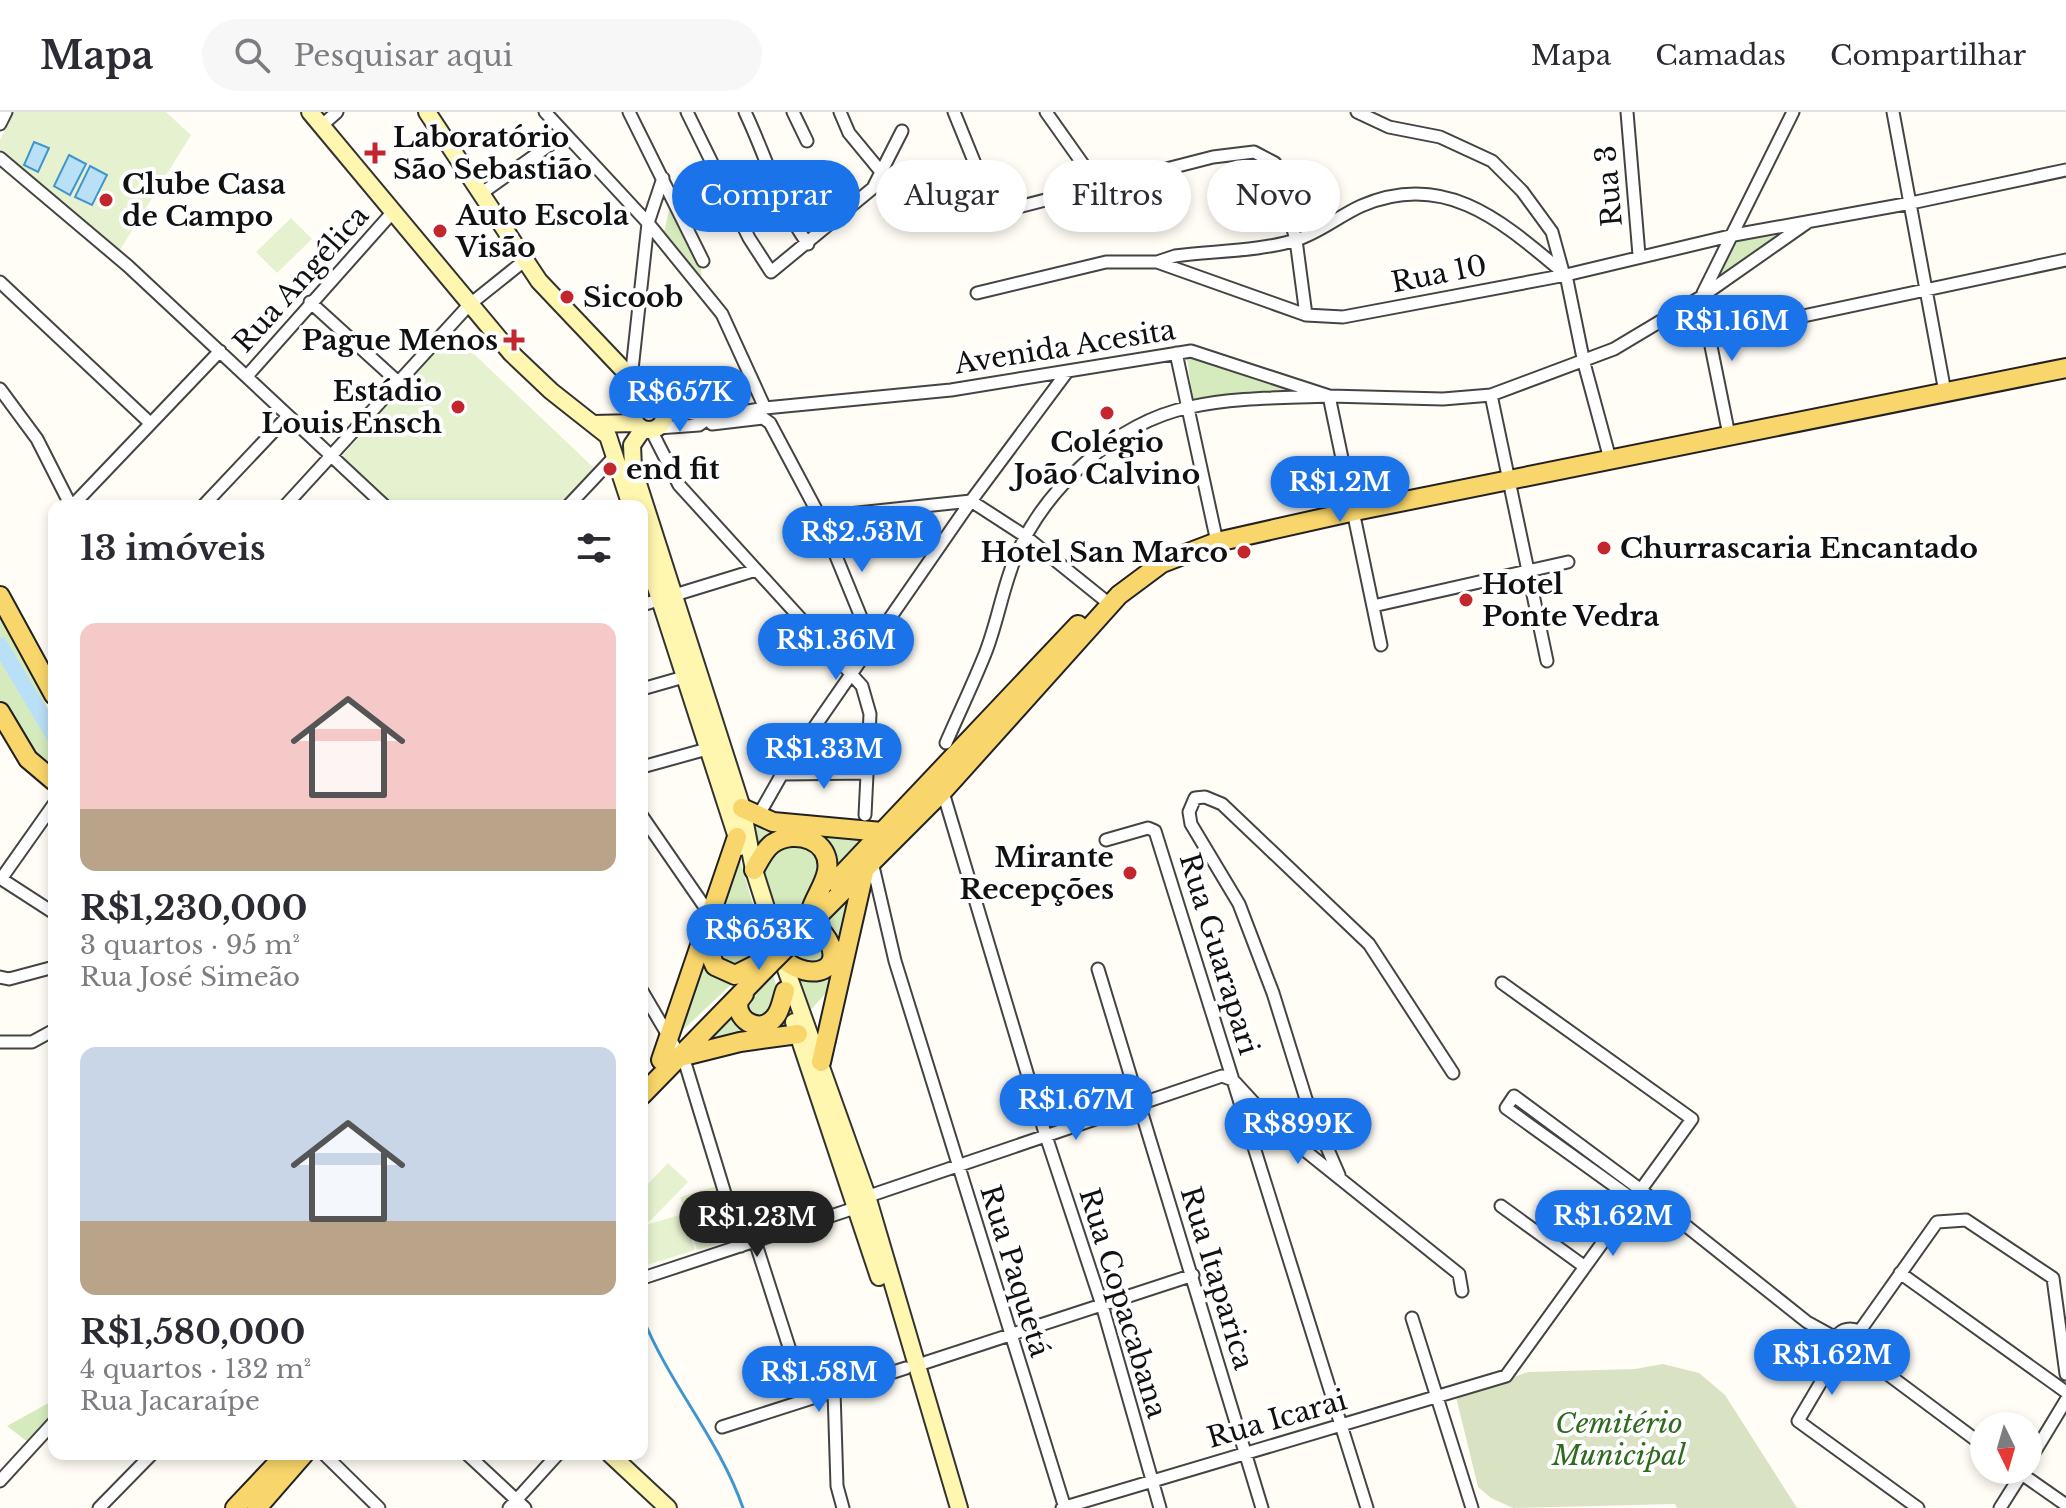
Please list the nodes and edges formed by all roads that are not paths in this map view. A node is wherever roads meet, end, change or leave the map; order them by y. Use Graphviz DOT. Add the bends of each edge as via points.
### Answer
graph roads {
  1 [pos="6,112"];
  2 [pos="337,112"];
  3 [pos="427,112"];
  4 [pos="545,112"];
  5 [pos="629,112"];
  6 [pos="687,112"];
  7 [pos="745,112"];
  8 [pos="793,112"];
  9 [pos="840,112"];
  10 [pos="954,112"];
  11 [pos="1046,112"];
  12 [pos="1357,112"];
  13 [pos="1627,112"];
  14 [pos="1793,112"];
  15 [pos="1893,112"];
  16 [pos="316,119"];
  17 [pos="0,124"];
  18 [pos="902,131"];
  19 [pos="565,134"];
  20 [pos="807,141"];
  21 [pos="0,158"];
  22 [pos="888,160"];
  23 [pos="1083,160"];
  24 [pos="1191,164"];
  25 [pos="876,166"];
  26 [pos="2066,170"];
  27 [pos="663,178"];
  28 [pos="876,183"];
  29 [pos="482,193"];
  30 [pos="1043,199"];
  31 [pos="1911,203"];
  32 [pos="391,214"];
  33 [pos="1808,222"];
  34 [pos="648,223"];
  35 [pos="1734,235"];
  36 [pos="1296,240"];
  37 [pos="808,244"];
  38 [pos="1639,255"];
  39 [pos="2066,260"];
  40 [pos="524,261"];
  41 [pos="703,261"];
  42 [pos="1157,262"];
  43 [pos="1565,274"];
  44 [pos="0,282"];
  45 [pos="1927,291"];
  46 [pos="977,293"];
  47 [pos="1701,297"];
  48 [pos="310,302"];
  49 [pos="469,305"];
  50 [pos="1306,315"];
  51 [pos="1709,336"];
  52 [pos="220,351"];
  53 [pos="1176,353"];
  54 [pos="1584,363"];
  55 [pos="2066,368"];
  56 [pos="1067,372"];
  57 [pos="247,376"];
  58 [pos="631,379"];
  59 [pos="397,381"];
  60 [pos="0,389"];
  61 [pos="1945,392"];
  62 [pos="1491,395"];
  63 [pos="1329,396"];
  64 [pos="657,403"];
  65 [pos="1188,407"];
  66 [pos="765,408"];
  67 [pos="288,416"];
  68 [pos="704,421"];
  69 [pos="150,423"];
  70 [pos="593,424"];
  71 [pos="647,427"];
  72 [pos="1729,435"];
  73 [pos="616,455"];
  74 [pos="330,456"];
  75 [pos="1610,459"];
  76 [pos="1509,480"];
  77 [pos="68,500"];
  78 [pos="77,500"];
  79 [pos="209,500"];
  80 [pos="290,500"];
  81 [pos="378,500"];
  82 [pos="574,500"];
  83 [pos="629,500"];
  84 [pos="639,500"];
  85 [pos="971,501"];
  86 [pos="1355,511"];
  87 [pos="820,517"];
  88 [pos="1025,536"];
  89 [pos="1217,542"];
  90 [pos="648,547"];
  91 [pos="1568,562"];
  92 [pos="648,565"];
  93 [pos="756,570"];
  94 [pos="1529,570"];
  95 [pos="0,596"];
  96 [pos="658,600"];
  97 [pos="1112,601"];
  98 [pos="1373,606"];
  99 [pos="872,644"];
  100 [pos="1381,645"];
  101 [pos="1547,661"];
  102 [pos="852,673"];
  103 [pos="684,677"];
  104 [pos="48,683"];
  105 [pos="648,687"];
  106 [pos="0,712"];
  107 [pos="946,743"];
  108 [pos="707,749"];
  109 [pos="648,765"];
  110 [pos="867,773"];
  111 [pos="936,773"];
  112 [pos="782,774"];
  113 [pos="48,776"];
  114 [pos="943,791"];
  115 [pos="48,812"];
  116 [pos="750,812"];
  117 [pos="865,815"];
  118 [pos="648,825"];
  119 [pos="882,832"];
  120 [pos="742,837"];
  121 [pos="1106,840"];
  122 [pos="869,865"];
  123 [pos="754,870"];
  124 [pos="0,878"];
  125 [pos="812,907"];
  126 [pos="48,909"];
  127 [pos="711,916"];
  128 [pos="777,950"];
  129 [pos="48,969"];
  130 [pos="1098,969"];
  131 [pos="0,977"];
  132 [pos="1502,983"];
  133 [pos="746,990"];
  134 [pos="785,991"];
  135 [pos="648,1004"];
  136 [pos="48,1033"];
  137 [pos="798,1034"];
  138 [pos="0,1042"];
  139 [pos="671,1052"];
  140 [pos="821,1062"];
  141 [pos="648,1073"];
  142 [pos="1453,1073"];
  143 [pos="1233,1080"];
  144 [pos="648,1086"];
  145 [pos="1306,1099"];
  146 [pos="1137,1103"];
  147 [pos="1278,1129"];
  148 [pos="1045,1133"];
  149 [pos="957,1165"];
  150 [pos="1339,1175"];
  151 [pos="1637,1195"];
  152 [pos="860,1201"];
  153 [pos="1501,1206"];
  154 [pos="755,1241"];
  155 [pos="741,1246"];
  156 [pos="1585,1267"];
  157 [pos="1900,1273"];
  158 [pos="1193,1275"];
  159 [pos="648,1276"];
  160 [pos="1462,1291"];
  161 [pos="1102,1305"];
  162 [pos="1412,1318"];
  163 [pos="1859,1332"];
  164 [pos="1011,1337"];
  165 [pos="1836,1338"];
  166 [pos="1837,1355"];
  167 [pos="1862,1355"];
  168 [pos="910,1367"];
  169 [pos="2066,1374"];
  170 [pos="834,1391"];
  171 [pos="2066,1392"];
  172 [pos="1435,1398"];
  173 [pos="806,1400"];
  174 [pos="2066,1400"];
  175 [pos="1342,1425"];
  176 [pos="722,1427"];
  177 [pos="48,1429"];
  178 [pos="1970,1436"];
  179 [pos="2042,1440"];
  180 [pos="1245,1453"];
  181 [pos="146,1460"];
  182 [pos="280,1460"];
  183 [pos="299,1460"];
  184 [pos="330,1460"];
  185 [pos="473,1460"];
  186 [pos="553,1460"];
  187 [pos="616,1460"];
  188 [pos="1151,1480"];
  189 [pos="0,1481"];
  190 [pos="2013,1484"];
  191 [pos="2038,1484"];
  192 [pos="517,1505"];
  193 [pos="2066,1505"];
  194 [pos="99,1508"];
  195 [pos="235,1508"];
  196 [pos="257,1508"];
  197 [pos="379,1508"];
  198 [pos="668,1508"];
  199 [pos="843,1508"];
  200 [pos="949,1508"];
  201 [pos="959,1508"];
  202 [pos="1064,1508"];
  203 [pos="1160,1508"];
  204 [pos="1262,1508"];
  205 [pos="1367,1508"];
  206 [pos="1472,1508"];
  207 [pos="1918,1508"];
  208 [pos="2000,1508"];
  1 -- 17 [label="street"];
  2 -- 16 [label="street"];
  3 -- 29 [label="main road"];
  4 -- 19 [label="street"];
  5 -- 27 [label="street"];
  6 -- 37 [label="street" via="771,272"];
  7 -- 37 [label="street" via="788,218"];
  8 -- 20 [label="street"];
  9 -- 25 [label="street" via="849,133"];
  10 -- 30 [label="street" via="995,213"];
  11 -- 23 [label="street"];
  12 -- 43 [label="street" via="1389,127 1440,137 1492,161 1552,232"];
  13 -- 38 [label="street, Rua 3"];
  14 -- 35 [label="street"];
  15 -- 31 [label="street"];
  16 -- 32 [label="main road"];
  18 -- 22 [label="street"];
  19 -- 29 [label="street"];
  19 -- 34 [label="street"];
  21 -- 52 [label="street"];
  24 -- 36 [label="street" via="1254,152 1275,163"];
  26 -- 31 [label="street, Rua 10"];
  27 -- 34 [label="street"];
  27 -- 41 [label="street"];
  28 -- 37 [label="street"];
  29 -- 40 [label="main road"];
  31 -- 33 [label="street, Rua 10"];
  31 -- 45 [label="street"];
  32 -- 48 [label="street, Rua Angélica"];
  32 -- 49 [label="main road"];
  33 -- 35 [label="street, Rua 10"];
  33 -- 47 [label="street, Avenida Acesita"];
  34 -- 58 [label="street"];
  34 -- 66 [label="street" via="722,314"];
  35 -- 38 [label="street, Rua 10"];
  35 -- 47 [label="street"];
  36 -- 42 [label="street"];
  36 -- 43 [label="street" via="1364,205 1419,193 1450,197 1485,211"];
  36 -- 50 [label="street"];
  38 -- 43 [label="street, Rua 10"];
  39 -- 45 [label="street"];
  40 -- 49 [label="street"];
  40 -- 58 [label="main road"];
  42 -- 46 [label="street" via="1106,262"];
  42 -- 50 [label="street, Rua 10"];
  43 -- 50 [label="street, Rua 10" via="1343,317"];
  43 -- 54 [label="street"];
  44 -- 69 [label="street"];
  45 -- 51 [label="street"];
  45 -- 61 [label="street"];
  47 -- 51 [label="street"];
  47 -- 54 [label="street, Avenida Acesita"];
  48 -- 57 [label="street, Rua Angélica"];
  48 -- 59 [label="street"];
  49 -- 59 [label="street"];
  49 -- 70 [label="main road" via="541,382"];
  51 -- 72 [label="street"];
  52 -- 57 [label="street"];
  52 -- 69 [label="street"];
  53 -- 56 [label="street, Avenida Acesita"];
  53 -- 63 [label="street, Avenida Acesita" via="1217,358"];
  53 -- 65 [label="street"];
  54 -- 62 [label="street, Avenida Acesita"];
  54 -- 75 [label="street"];
  55 -- 61 [label="main road"];
  56 -- 66 [label="street, Avenida Acesita" via="951,390"];
  56 -- 85 [label="street"];
  57 -- 67 [label="street"];
  58 -- 64 [label="main road"];
  59 -- 74 [label="street"];
  60 -- 77 [label="street" via="37,439"];
  61 -- 72 [label="main road"];
  62 -- 63 [label="street, Avenida Acesita"];
  62 -- 76 [label="street"];
  63 -- 65 [label="street"];
  63 -- 86 [label="street"];
  64 -- 68 [label="street, Avenida Acesita"];
  64 -- 71 [label="main road" via="665,418"];
  64 -- 71 [label="main road" via="641,400 634,408"];
  65 -- 88 [label="street" via="1137,428 1095,454 1056,492"];
  65 -- 89 [label="street"];
  66 -- 68 [label="street, Avenida Acesita"];
  67 -- 74 [label="street"];
  67 -- 79 [label="street"];
  68 -- 71 [label="street, Avenida Acesita"];
  68 -- 87 [label="street" via="763,418 770,423"];
  69 -- 78 [label="street"];
  70 -- 71 [label="main road"];
  70 -- 73 [label="main road" via="608,436"];
  71 -- 73 [label="main road"];
  71 -- 84 [label="main road" via="632,445"];
  71 -- 93 [label="street" via="679,485"];
  72 -- 75 [label="main road"];
  73 -- 82 [label="street"];
  73 -- 83 [label="main road"];
  74 -- 80 [label="street"];
  74 -- 81 [label="street"];
  75 -- 76 [label="main road"];
  76 -- 86 [label="main road"];
  76 -- 94 [label="street"];
  85 -- 87 [label="street"];
  85 -- 88 [label="street"];
  85 -- 99 [label="street"];
  86 -- 89 [label="main road"];
  86 -- 98 [label="street"];
  87 -- 99 [label="street"];
  88 -- 97 [label="street"];
  88 -- 107 [label="street" via="985,653"];
  89 -- 97 [label="main road" via="1162,563"];
  90 -- 96 [label="main road"];
  91 -- 94 [label="street"];
  92 -- 96 [label="main road"];
  93 -- 96 [label="street"];
  93 -- 102 [label="street"];
  94 -- 98 [label="street"];
  94 -- 101 [label="street"];
  95 -- 104 [label="main road"];
  96 -- 103 [label="main road"];
  96 -- 116 [label="main road"];
  97 -- 111 [label="main road" via="1090,612"];
  97 -- 114 [label="main road"];
  98 -- 100 [label="street"];
  99 -- 102 [label="street"];
  102 -- 110 [label="street" via="869,700"];
  102 -- 112 [label="street"];
  103 -- 105 [label="street"];
  103 -- 108 [label="main road"];
  106 -- 113 [label="main road" via="28,759"];
  108 -- 109 [label="street"];
  108 -- 120 [label="main road"];
  110 -- 112 [label="street"];
  110 -- 117 [label="street"];
  111 -- 114 [label="street, Rua Copacabana"];
  111 -- 119 [label="main road"];
  112 -- 116 [label="street"];
  114 -- 122 [label="main road"];
  114 -- 148 [label="street, Rua Copacabana"];
  115 -- 124 [label="street"];
  116 -- 119 [label="main road" via="810,826"];
  116 -- 120 [label="main road"];
  118 -- 127 [label="street"];
  119 -- 125 [label="main road"];
  120 -- 123 [label="main road"];
  120 -- 127 [label="main road"];
  120 -- 128 [label="main road"];
  121 -- 143 [label="street, Rua Guarapari" via="1148,828 1155,831"];
  122 -- 128 [label="main road"];
  122 -- 140 [label="main road"];
  122 -- 149 [label="street, Rua Paquetá"];
  123 -- 125 [label="main road" via="770,845 781,839 815,841 827,871"];
  123 -- 128 [label="main road"];
  124 -- 126 [label="street"];
  125 -- 128 [label="main road"];
  127 -- 139 [label="main road"];
  128 -- 133 [label="main road"];
  128 -- 134 [label="main road"];
  128 -- 139 [label="main road"];
  128 -- 140 [label="main road"];
  129 -- 131 [label="street"];
  130 -- 146 [label="street, Rua Itaparica"];
  132 -- 151 [label="street" via="1692,1119"];
  133 -- 134 [label="main road" via="737,1008 754,1025 774,1018"];
  133 -- 139 [label="main road"];
  134 -- 137 [label="main road"];
  135 -- 139 [label="street"];
  136 -- 138 [label="street" via="32,1042"];
  137 -- 139 [label="main road"];
  137 -- 152 [label="main road"];
  139 -- 141 [label="main road"];
  139 -- 144 [label="main road"];
  139 -- 155 [label="street"];
  140 -- 152 [label="main road"];
  142 -- 145 [label="street" via="1369,944 1222,804 1195,798 1191,824 1239,904"];
  143 -- 146 [label="street" via="1222,1076"];
  143 -- 147 [label="street"];
  143 -- 175 [label="street, Rua Guarapari"];
  145 -- 147 [label="street" via="1306,1116 1298,1125"];
  145 -- 150 [label="street"];
  146 -- 148 [label="street"];
  146 -- 158 [label="street, Rua Itaparica"];
  147 -- 150 [label="street"];
  148 -- 149 [label="street"];
  148 -- 161 [label="street, Rua Copacabana"];
  149 -- 152 [label="street"];
  149 -- 164 [label="street, Rua Paquetá"];
  150 -- 160 [label="street" via="1459,1274"];
  151 -- 151 [label="street" via="1514,1096 1506,1108"];
  151 -- 156 [label="street"];
  151 -- 165 [label="street"];
  152 -- 154 [label="street"];
  152 -- 168 [label="main road"];
  153 -- 156 [label="street"];
  154 -- 155 [label="street"];
  154 -- 173 [label="street"];
  155 -- 159 [label="street"];
  156 -- 172 [label="street, Rua Icarai" via="1506,1376"];
  157 -- 163 [label="street"];
  157 -- 169 [label="street" via="1937,1222 1966,1220 2053,1278"];
  157 -- 171 [label="street"];
  158 -- 161 [label="street"];
  158 -- 180 [label="street, Rua Itaparica"];
  161 -- 164 [label="street"];
  161 -- 188 [label="street, Rua Copacabana"];
  162 -- 172 [label="street"];
  163 -- 165 [label="street" via="1846,1330"];
  163 -- 167 [label="street" via="1866,1342"];
  164 -- 168 [label="street"];
  164 -- 202 [label="street, Rua Paquetá"];
  165 -- 166 [label="street"];
  166 -- 167 [label="street" via="1852,1361"];
  166 -- 207 [label="street" via="1798,1421"];
  167 -- 178 [label="street"];
  168 -- 170 [label="street"];
  168 -- 200 [label="main road"];
  168 -- 201 [label="main road"];
  170 -- 173 [label="street"];
  170 -- 199 [label="street" via="837,1486"];
  172 -- 175 [label="street, Rua Icarai"];
  172 -- 206 [label="street"];
  173 -- 176 [label="street"];
  174 -- 179 [label="street"];
  175 -- 180 [label="street, Rua Icarai"];
  175 -- 205 [label="street, Rua Guarapari"];
  177 -- 189 [label="street"];
  180 -- 188 [label="street, Rua Icarai"];
  180 -- 204 [label="street, Rua Itaparica"];
  181 -- 194 [label="street"];
  182 -- 195 [label="main road"];
  183 -- 196 [label="main road"];
  184 -- 197 [label="street"];
  185 -- 192 [label="street"];
  186 -- 192 [label="street"];
  187 -- 198 [label="main road"];
  188 -- 202 [label="street, Rua Icarai"];
  188 -- 203 [label="street, Rua Copacabana"];
  190 -- 208 [label="street"];
  191 -- 193 [label="street"];
}
